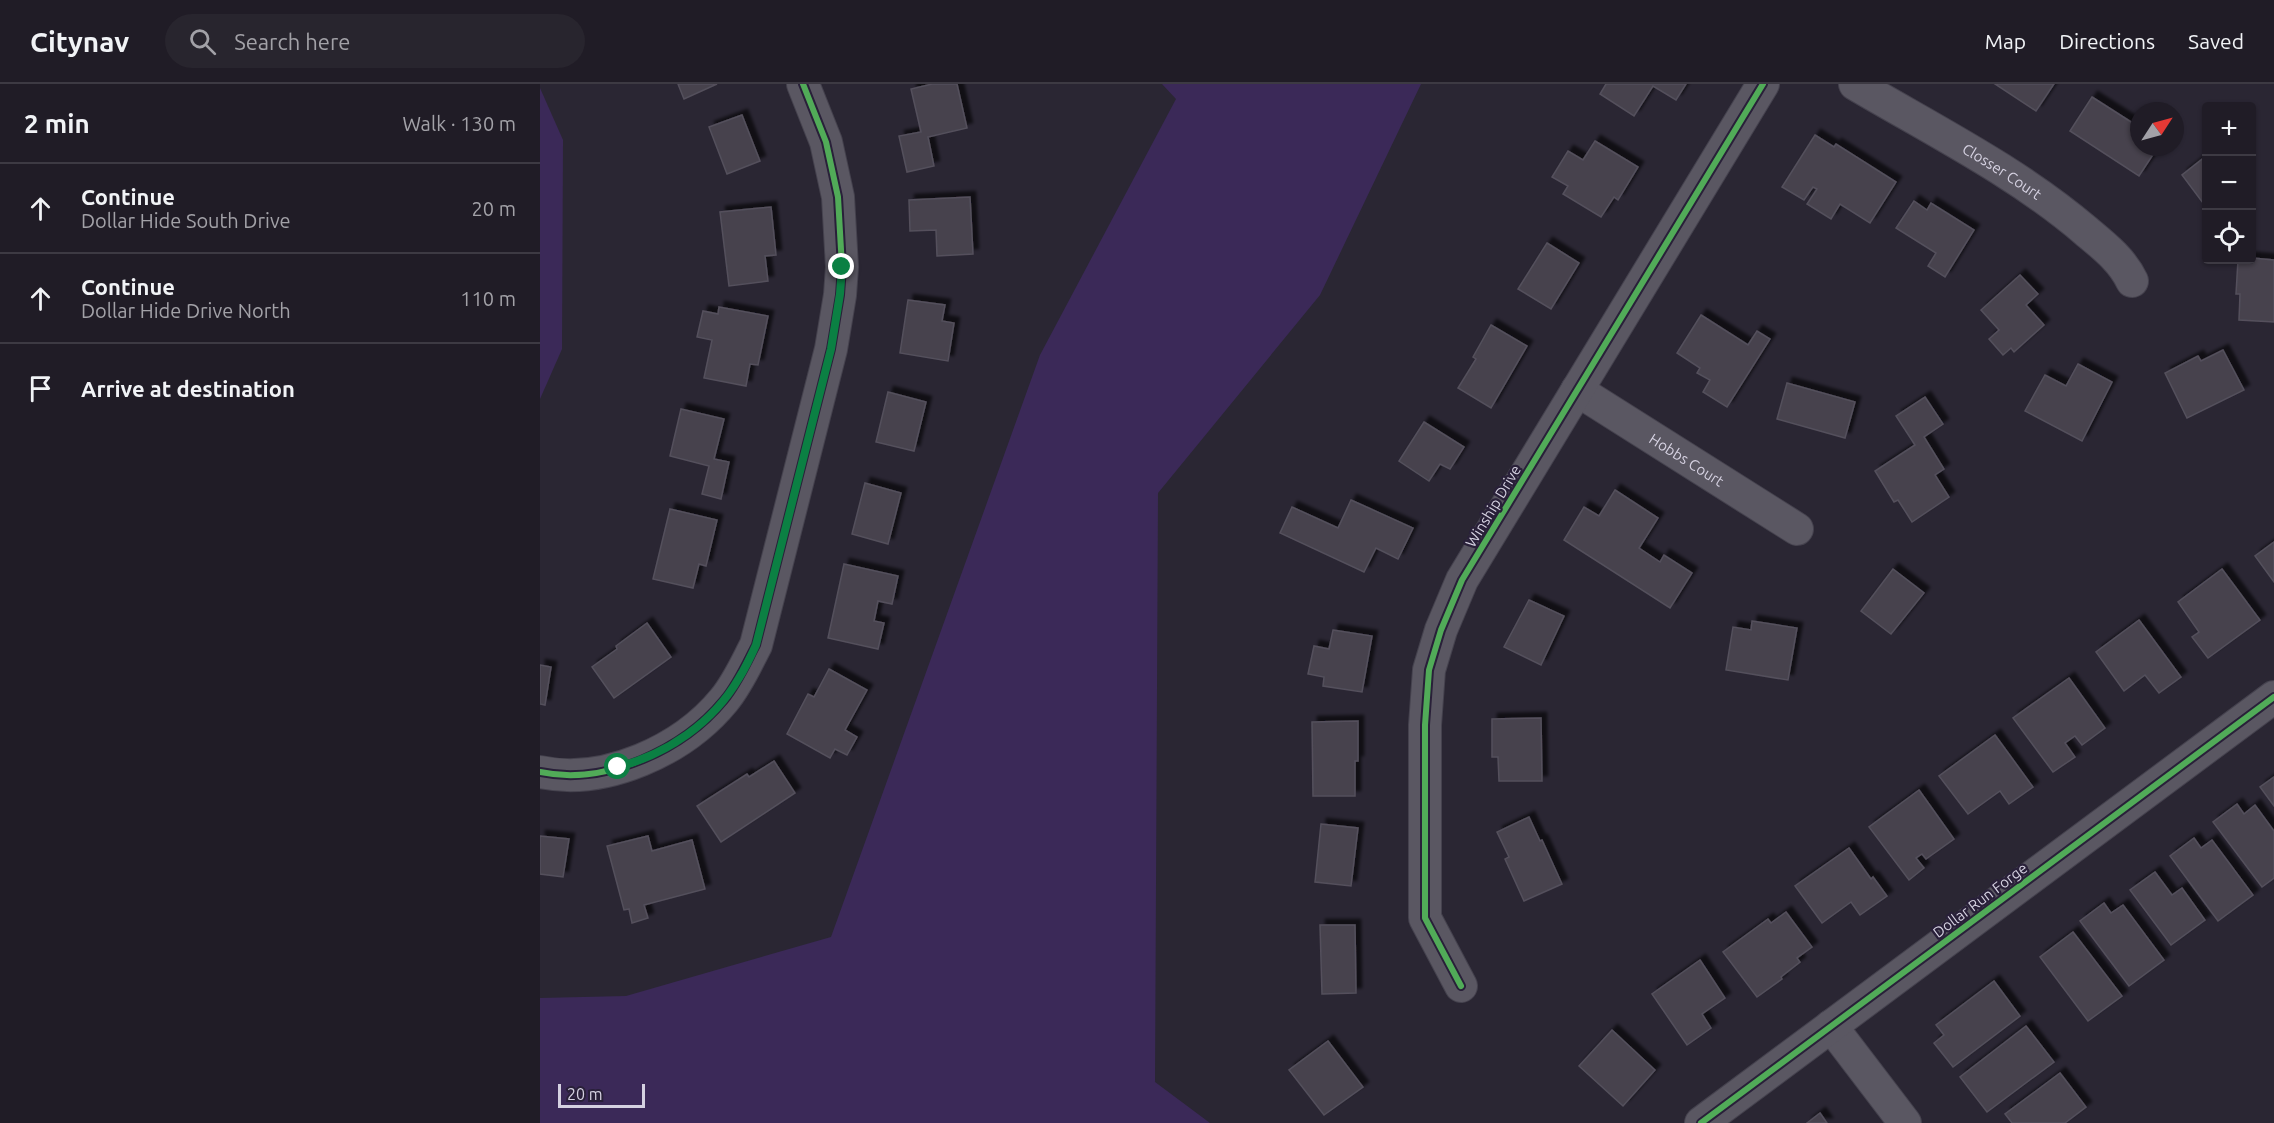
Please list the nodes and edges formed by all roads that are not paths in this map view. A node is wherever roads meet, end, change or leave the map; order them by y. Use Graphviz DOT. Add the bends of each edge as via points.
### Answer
graph roads {
  1 [pos="802,84"];
  2 [pos="1763,84"];
  3 [pos="1855,84"];
  4 [pos="2132,281"];
  5 [pos="1577,390"];
  6 [pos="1797,529"];
  7 [pos="2274,697"];
  8 [pos="540,772"];
  9 [pos="1461,986"];
  10 [pos="1831,1026"];
  11 [pos="1701,1123"];
  12 [pos="1905,1123"];
  1 -- 8 [label="street" via="826,142 838,197 842,267 836,323 756,645 723,701 695,728 658,753 625,766 590,773"];
  2 -- 5 [label="street, Winship Drive"];
  3 -- 4 [label="street, Closser Court" via="2064,212 2104,246"];
  5 -- 6 [label="street, Hobbs Court"];
  5 -- 9 [label="street, Winship Drive" via="1455,593 1429,670 1425,725 1425,918"];
  7 -- 10 [label="street, Dollar Run Forge"];
  10 -- 11 [label="street, Dollar Run Forge"];
  10 -- 12 [label="street"];
}
